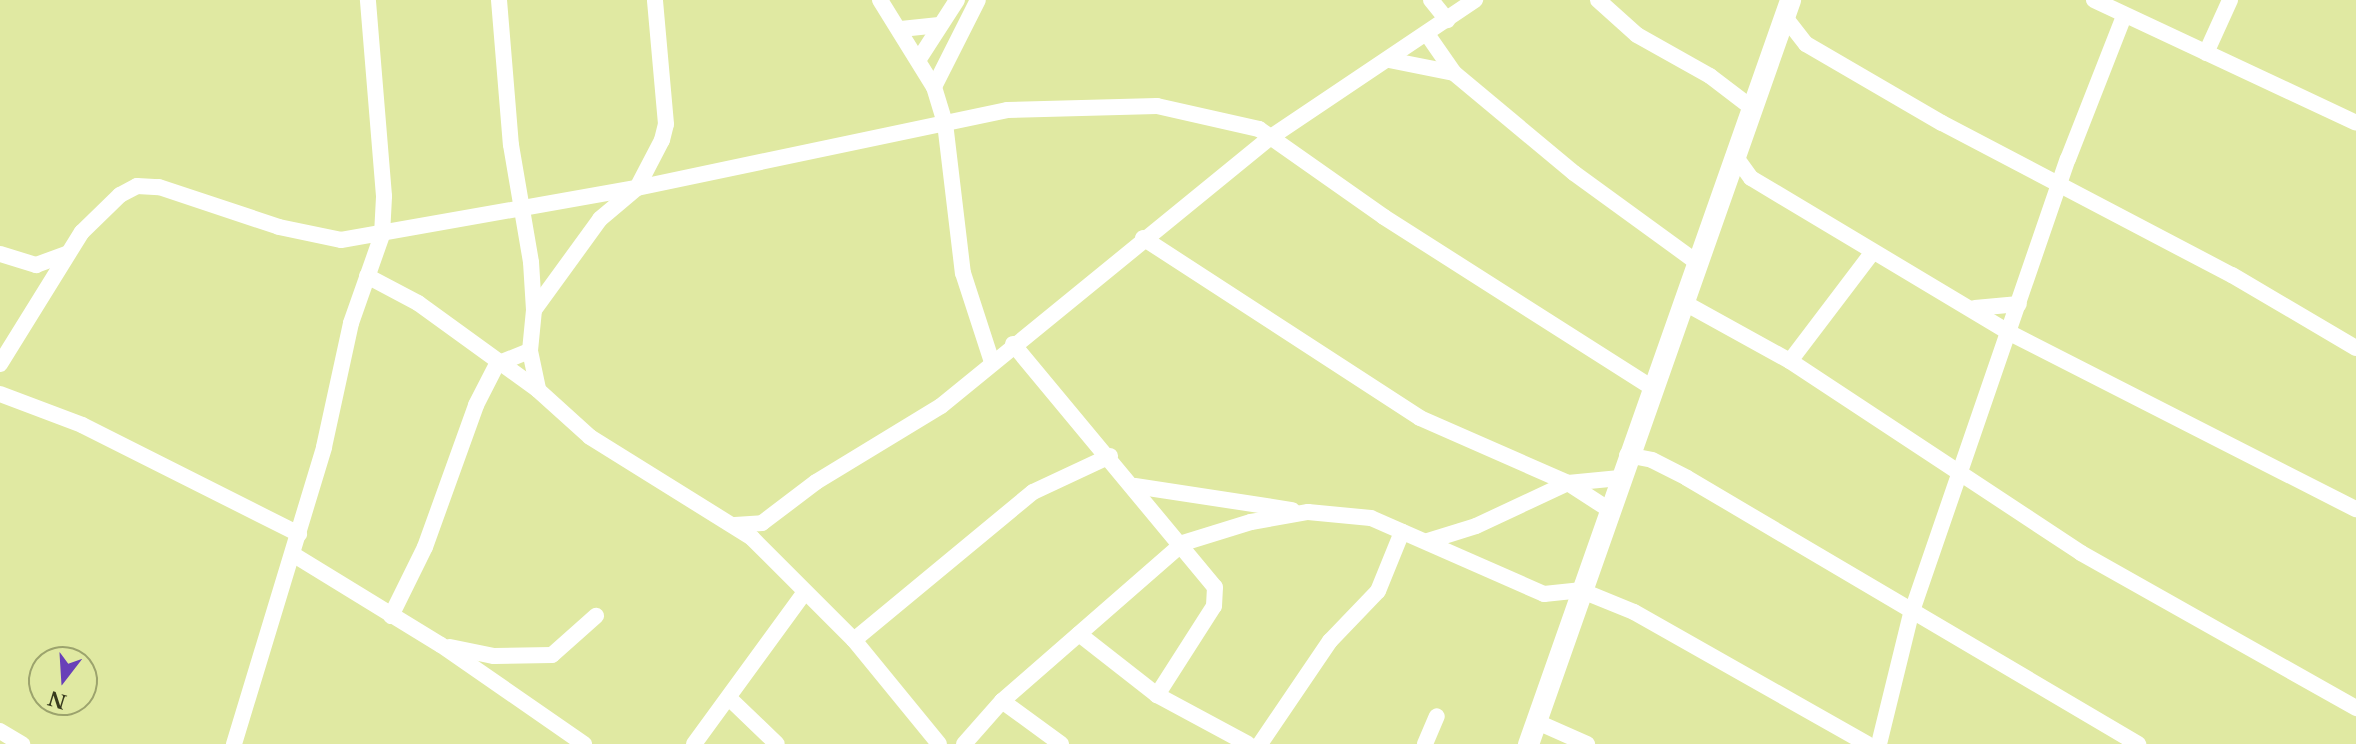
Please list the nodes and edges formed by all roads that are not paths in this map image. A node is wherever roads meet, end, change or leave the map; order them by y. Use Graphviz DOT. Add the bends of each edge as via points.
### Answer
graph roads {
  1 [pos="368,0"];
  2 [pos="499,0"];
  3 [pos="655,0"];
  4 [pos="880,0"];
  5 [pos="957,0"];
  6 [pos="978,0"];
  7 [pos="1432,0"];
  8 [pos="1474,0"];
  9 [pos="1598,0"];
  10 [pos="2094,0"];
  11 [pos="2230,0"];
  12 [pos="1787,8"];
  13 [pos="2124,16"];
  14 [pos="1447,20"];
  15 [pos="937,25"];
  16 [pos="901,29"];
  17 [pos="1427,34"];
  18 [pos="1806,44"];
  19 [pos="1774,45"];
  20 [pos="2206,53"];
  21 [pos="919,59"];
  22 [pos="1389,60"];
  23 [pos="1454,73"];
  24 [pos="934,87"];
  25 [pos="1752,108"];
  26 [pos="945,123"];
  27 [pos="2356,123"];
  28 [pos="1270,137"];
  29 [pos="1731,166"];
  30 [pos="638,188"];
  31 [pos="2059,188"];
  32 [pos="523,209"];
  33 [pos="382,235"];
  34 [pos="1143,238"];
  35 [pos="1872,253"];
  36 [pos="0,254"];
  37 [pos="66,254"];
  38 [pos="1695,261"];
  39 [pos="367,276"];
  40 [pos="1682,302"];
  41 [pos="2019,304"];
  42 [pos="1975,308"];
  43 [pos="534,310"];
  44 [pos="2010,333"];
  45 [pos="1013,344"];
  46 [pos="2356,348"];
  47 [pos="530,351"];
  48 [pos="1790,360"];
  49 [pos="992,362"];
  50 [pos="0,364"];
  51 [pos="496,364"];
  52 [pos="1652,388"];
  53 [pos="538,390"];
  54 [pos="0,394"];
  55 [pos="1628,455"];
  56 [pos="1110,456"];
  57 [pos="1959,470"];
  58 [pos="1620,478"];
  59 [pos="1568,483"];
  60 [pos="1135,486"];
  61 [pos="1608,509"];
  62 [pos="2356,509"];
  63 [pos="1308,512"];
  64 [pos="762,523"];
  65 [pos="735,525"];
  66 [pos="1402,532"];
  67 [pos="299,534"];
  68 [pos="1428,541"];
  69 [pos="1183,543"];
  70 [pos="764,550"];
  71 [pos="294,555"];
  72 [pos="1580,590"];
  73 [pos="805,592"];
  74 [pos="1911,614"];
  75 [pos="391,616"];
  76 [pos="596,616"];
  77 [pos="1079,634"];
  78 [pos="854,640"];
  79 [pos="441,645"];
  80 [pos="1157,695"];
  81 [pos="729,698"];
  82 [pos="1002,701"];
  83 [pos="2356,708"];
  84 [pos="1437,716"];
  85 [pos="1535,721"];
  86 [pos="0,731"];
  87 [pos="22,744"];
  88 [pos="234,744"];
  89 [pos="584,744"];
  90 [pos="694,744"];
  91 [pos="777,744"];
  92 [pos="939,744"];
  93 [pos="964,744"];
  94 [pos="1061,744"];
  95 [pos="1248,744"];
  96 [pos="1260,744"];
  97 [pos="1425,744"];
  98 [pos="1528,744"];
  99 [pos="1587,744"];
  100 [pos="1867,744"];
  101 [pos="1879,744"];
  102 [pos="2138,744"];
  1 -- 33 [label="street" via="384,196"];
  2 -- 32 [label="street" via="511,145"];
  3 -- 30 [label="street" via="666,124"];
  4 -- 16 [label="street"];
  5 -- 15 [label="street"];
  6 -- 24 [label="street"];
  7 -- 14 [label="street"];
  8 -- 14 [label="street"];
  9 -- 25 [label="street" via="1637,35 1710,76"];
  10 -- 13 [label="street"];
  11 -- 20 [label="street"];
  12 -- 18 [label="street"];
  12 -- 19 [label="street"];
  13 -- 20 [label="street"];
  13 -- 31 [label="street"];
  14 -- 17 [label="street"];
  15 -- 16 [label="street"];
  15 -- 21 [label="street"];
  16 -- 21 [label="street"];
  17 -- 22 [label="street"];
  17 -- 23 [label="street"];
  18 -- 19 [label="street"];
  18 -- 31 [label="street"];
  19 -- 25 [label="street"];
  20 -- 27 [label="street"];
  21 -- 24 [label="street"];
  22 -- 23 [label="street"];
  22 -- 28 [label="street"];
  23 -- 38 [label="street" via="1574,173"];
  24 -- 26 [label="street"];
  25 -- 29 [label="street"];
  26 -- 28 [label="street" via="1065,104 1157,106 1244,124"];
  26 -- 30 [label="street"];
  26 -- 49 [label="street" via="963,273"];
  28 -- 34 [label="street"];
  28 -- 52 [label="street" via="1384,217"];
  29 -- 35 [label="street"];
  29 -- 38 [label="street"];
  30 -- 32 [label="street"];
  30 -- 43 [label="street" via="600,219"];
  31 -- 41 [label="street"];
  31 -- 46 [label="street" via="2232,275"];
  32 -- 33 [label="street"];
  32 -- 43 [label="street"];
  33 -- 37 [label="street" via="323,239 159,187 137,186 101,212"];
  33 -- 39 [label="street"];
  34 -- 45 [label="street"];
  34 -- 59 [label="street" via="1420,418"];
  35 -- 42 [label="street"];
  35 -- 48 [label="street"];
  36 -- 37 [label="street" via="36,265"];
  37 -- 50 [label="street"];
  38 -- 40 [label="street"];
  39 -- 51 [label="street" via="418,303"];
  39 -- 67 [label="street"];
  40 -- 48 [label="street"];
  40 -- 52 [label="street"];
  41 -- 42 [label="street"];
  41 -- 44 [label="street"];
  42 -- 44 [label="street"];
  43 -- 47 [label="street"];
  44 -- 57 [label="street"];
  44 -- 62 [label="street"];
  45 -- 49 [label="street"];
  45 -- 56 [label="street"];
  47 -- 51 [label="street"];
  47 -- 53 [label="street"];
  48 -- 57 [label="street"];
  49 -- 64 [label="street" via="941,406 816,482"];
  51 -- 53 [label="street"];
  51 -- 75 [label="street" via="476,405 425,547"];
  52 -- 55 [label="street"];
  53 -- 65 [label="street" via="590,437"];
  54 -- 67 [label="street" via="82,425"];
  55 -- 58 [label="street"];
  55 -- 74 [label="street" via="1678,473"];
  56 -- 60 [label="street"];
  56 -- 78 [label="street" via="1033,492"];
  57 -- 74 [label="street"];
  57 -- 83 [label="street" via="2103,566"];
  58 -- 59 [label="street"];
  58 -- 61 [label="street"];
  59 -- 61 [label="street"];
  59 -- 68 [label="street" via="1476,526"];
  60 -- 63 [label="street"];
  60 -- 69 [label="street"];
  61 -- 72 [label="street"];
  63 -- 66 [label="street" via="1371,518"];
  63 -- 69 [label="street" via="1251,522"];
  64 -- 65 [label="street"];
  64 -- 70 [label="street"];
  65 -- 70 [label="street"];
  66 -- 68 [label="street"];
  66 -- 96 [label="street" via="1378,591 1330,641"];
  67 -- 71 [label="street"];
  68 -- 72 [label="street" via="1544,594"];
  69 -- 77 [label="street"];
  69 -- 80 [label="street" via="1215,587 1214,606"];
  70 -- 73 [label="street"];
  71 -- 75 [label="street"];
  71 -- 88 [label="street"];
  72 -- 85 [label="street"];
  72 -- 100 [label="street" via="1702,647"];
  73 -- 78 [label="street"];
  73 -- 81 [label="street"];
  74 -- 101 [label="street"];
  74 -- 102 [label="street"];
  75 -- 79 [label="street"];
  76 -- 79 [label="street" via="552,655 494,656"];
  77 -- 80 [label="street"];
  77 -- 82 [label="street"];
  78 -- 92 [label="street"];
  79 -- 89 [label="street"];
  80 -- 95 [label="street"];
  81 -- 90 [label="street"];
  81 -- 91 [label="street"];
  82 -- 93 [label="street"];
  82 -- 94 [label="street"];
  84 -- 97 [label="street"];
  85 -- 98 [label="street"];
  85 -- 99 [label="street"];
  86 -- 87 [label="street"];
}
